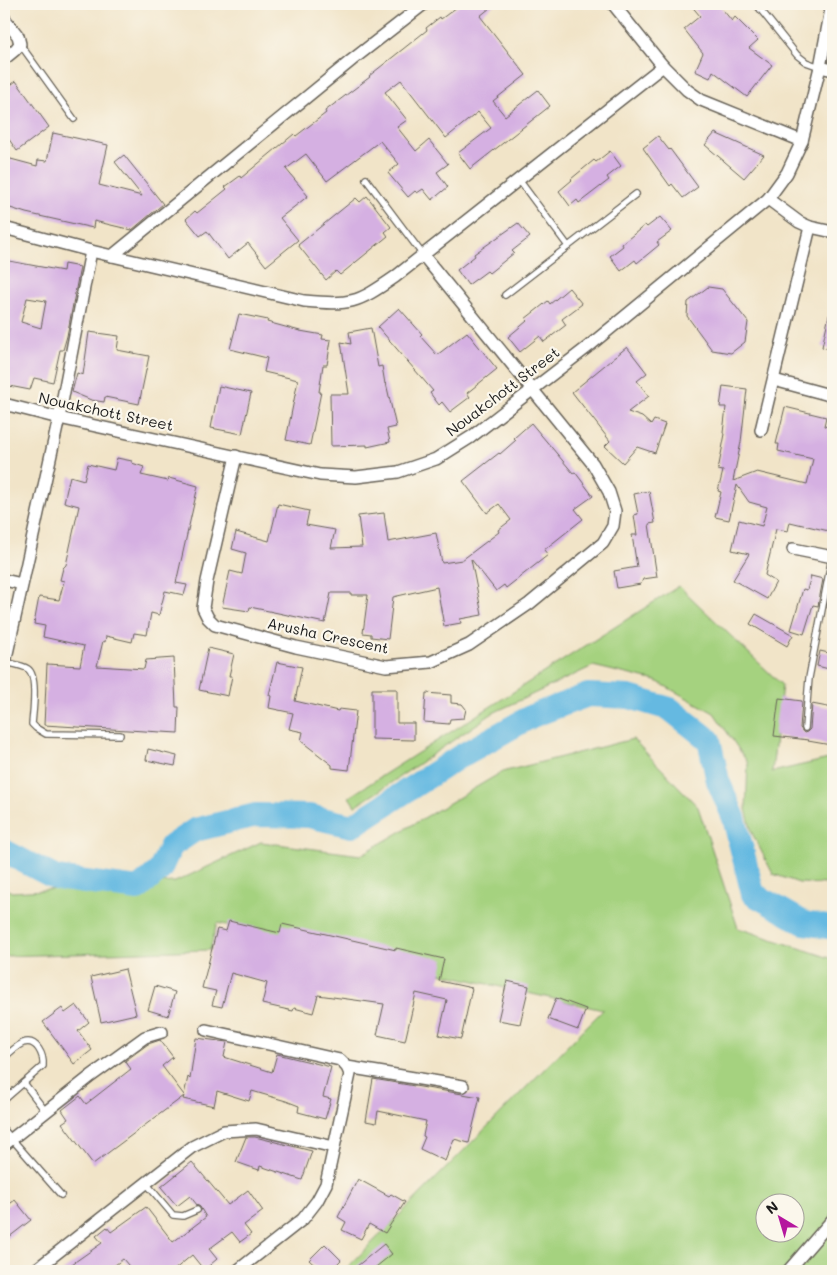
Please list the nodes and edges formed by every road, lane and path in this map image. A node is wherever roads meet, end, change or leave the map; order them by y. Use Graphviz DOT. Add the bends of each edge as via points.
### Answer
graph roads {
  1 [pos="424,4"];
  2 [pos="613,4"];
  3 [pos="756,4"];
  4 [pos="832,4"];
  5 [pos="4,18"];
  6 [pos="20,44"];
  7 [pos="4,59"];
  8 [pos="663,66"];
  9 [pos="820,67"];
  10 [pos="833,70"];
  11 [pos="74,119"];
  12 [pos="802,141"];
  13 [pos="366,179"];
  14 [pos="519,180"];
  15 [pos="636,194"];
  16 [pos="768,199"];
  17 [pos="810,227"];
  18 [pos="4,228"];
  19 [pos="833,232"];
  20 [pos="568,246"];
  21 [pos="91,251"];
  22 [pos="423,255"];
  23 [pos="112,256"];
  24 [pos="505,295"];
  25 [pos="774,380"];
  26 [pos="532,389"];
  27 [pos="833,396"];
  28 [pos="4,404"];
  29 [pos="59,418"];
  30 [pos="761,430"];
  31 [pos="236,456"];
  32 [pos="793,549"];
  33 [pos="832,557"];
  34 [pos="4,580"];
  35 [pos="22,584"];
  36 [pos="4,664"];
  37 [pos="805,728"];
  38 [pos="120,735"];
  39 [pos="206,1030"];
  40 [pos="162,1032"];
  41 [pos="4,1058"];
  42 [pos="347,1066"];
  43 [pos="24,1084"];
  44 [pos="463,1086"];
  45 [pos="4,1100"];
  46 [pos="46,1112"];
  47 [pos="6,1138"];
  48 [pos="334,1147"];
  49 [pos="146,1183"];
  50 [pos="61,1195"];
  51 [pos="197,1210"];
  52 [pos="833,1219"];
  53 [pos="34,1271"];
  54 [pos="237,1271"];
  55 [pos="788,1271"];
  1 -- 23 [label="street"];
  2 -- 8 [label="street"];
  3 -- 9 [label="lane" via="797,55"];
  4 -- 9 [label="street, Nouakchott Street"];
  5 -- 6 [label="street"];
  6 -- 7 [label="street"];
  6 -- 11 [label="lane"];
  8 -- 12 [label="street" via="701,100"];
  8 -- 14 [label="street"];
  9 -- 10 [label="street"];
  9 -- 12 [label="street, Nouakchott Street"];
  12 -- 16 [label="street, Nouakchott Street" via="787,173"];
  13 -- 22 [label="lane"];
  14 -- 20 [label="lane"];
  14 -- 22 [label="street"];
  15 -- 20 [label="lane"];
  16 -- 17 [label="street"];
  16 -- 26 [label="street, Nouakchott Street"];
  17 -- 19 [label="street"];
  17 -- 25 [label="street"];
  18 -- 21 [label="street"];
  20 -- 24 [label="lane"];
  21 -- 23 [label="street"];
  21 -- 29 [label="street"];
  22 -- 23 [label="street" via="368,296 338,304 304,301"];
  22 -- 26 [label="street, Arusha Crescent"];
  25 -- 27 [label="street"];
  25 -- 30 [label="street"];
  26 -- 31 [label="street, Nouakchott Street" via="436,459 398,472 356,477 320,475"];
  26 -- 31 [label="street, Arusha Crescent" via="593,464 609,492 615,511 613,526 603,543 529,604 469,645 431,662 386,666 227,629 215,625 208,618 203,608 207,581"];
  28 -- 29 [label="street, Nouakchott Street"];
  29 -- 31 [label="street, Nouakchott Street"];
  29 -- 35 [label="street"];
  32 -- 33 [label="street"];
  33 -- 37 [label="lane" via="809,678"];
  34 -- 35 [label="street"];
  35 -- 36 [label="street"];
  36 -- 38 [label="lane" via="27,668 32,674 32,724 36,728 46,734"];
  39 -- 42 [label="street" via="340,1060"];
  40 -- 46 [label="street" via="144,1036"];
  41 -- 43 [label="lane" via="24,1043 38,1047 44,1056 43,1066"];
  42 -- 44 [label="street"];
  42 -- 48 [label="street" via="350,1074"];
  43 -- 45 [label="lane"];
  43 -- 46 [label="lane"];
  46 -- 47 [label="street"];
  47 -- 50 [label="lane"];
  48 -- 49 [label="street" via="256,1129 224,1131 192,1147"];
  48 -- 54 [label="street" via="326,1184 317,1202 303,1219"];
  49 -- 51 [label="lane" via="173,1215 182,1216"];
  49 -- 53 [label="street"];
  52 -- 55 [label="street"];
}
